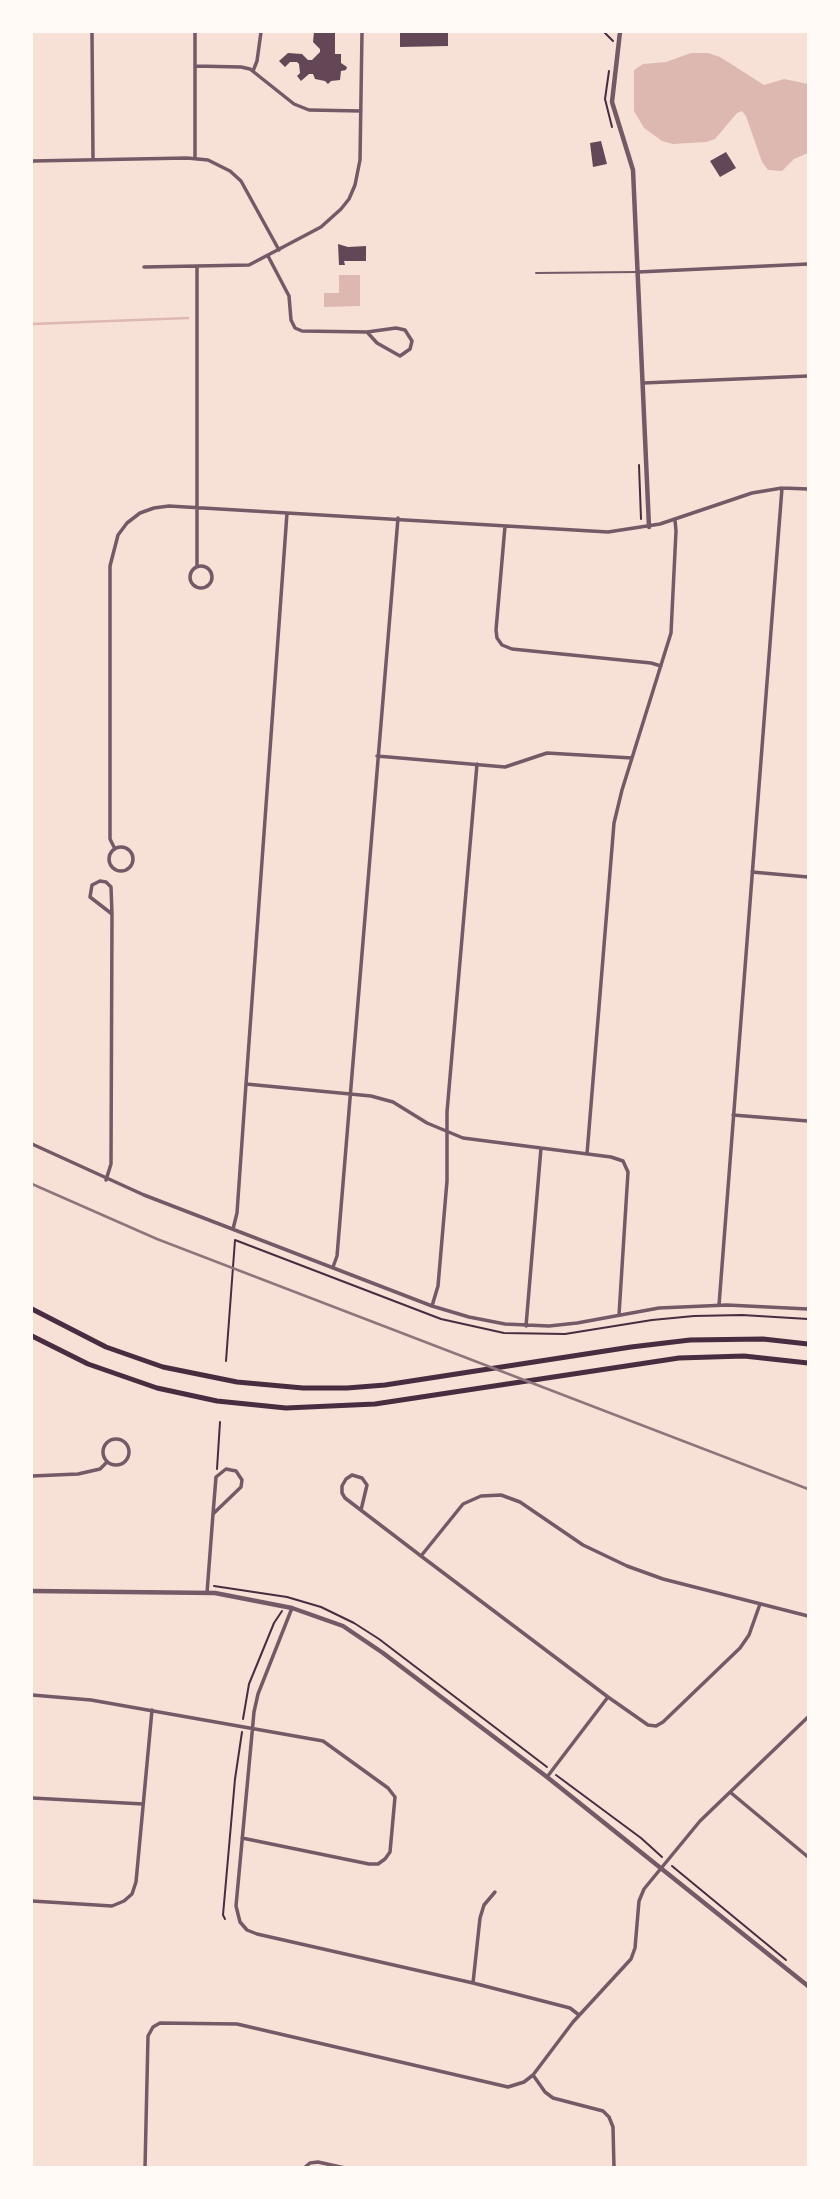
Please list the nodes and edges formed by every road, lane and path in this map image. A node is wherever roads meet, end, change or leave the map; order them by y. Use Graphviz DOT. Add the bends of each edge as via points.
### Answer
graph roads {
  1 [pos="93,32"];
  2 [pos="195,32"];
  3 [pos="261,32"];
  4 [pos="362,32"];
  5 [pos="620,32"];
  6 [pos="195,66"];
  7 [pos="253,71"];
  8 [pos="361,111"];
  9 [pos="195,158"];
  10 [pos="93,160"];
  11 [pos="32,161"];
  12 [pos="279,250"];
  13 [pos="268,256"];
  14 [pos="808,264"];
  15 [pos="144,267"];
  16 [pos="197,267"];
  17 [pos="638,272"];
  18 [pos="536,273"];
  19 [pos="367,332"];
  20 [pos="808,376"];
  21 [pos="642,383"];
  22 [pos="782,488"];
  23 [pos="808,489"];
  24 [pos="197,507"];
  25 [pos="287,512"];
  26 [pos="398,518"];
  27 [pos="675,520"];
  28 [pos="505,526"];
  29 [pos="649,527"];
  30 [pos="197,566"];
  31 [pos="662,666"];
  32 [pos="377,756"];
  33 [pos="632,758"];
  34 [pos="477,764"];
  35 [pos="115,849"];
  36 [pos="752,872"];
  37 [pos="808,877"];
  38 [pos="112,914"];
  39 [pos="246,1084"];
  40 [pos="349,1092"];
  41 [pos="733,1115"];
  42 [pos="808,1121"];
  43 [pos="447,1132"];
  44 [pos="32,1144"];
  45 [pos="541,1148"];
  46 [pos="587,1154"];
  47 [pos="106,1180"];
  48 [pos="233,1229"];
  49 [pos="333,1267"];
  50 [pos="719,1305"];
  51 [pos="432,1306"];
  52 [pos="32,1308"];
  53 [pos="808,1309"];
  54 [pos="619,1315"];
  55 [pos="808,1319"];
  56 [pos="526,1325"];
  57 [pos="32,1336"];
  58 [pos="808,1344"];
  59 [pos="226,1361"];
  60 [pos="808,1363"];
  61 [pos="220,1422"];
  62 [pos="107,1462"];
  63 [pos="217,1469"];
  64 [pos="32,1476"];
  65 [pos="361,1510"];
  66 [pos="213,1514"];
  67 [pos="421,1556"];
  68 [pos="32,1591"];
  69 [pos="207,1593"];
  70 [pos="760,1604"];
  71 [pos="292,1608"];
  72 [pos="808,1616"];
  73 [pos="279,1617"];
  74 [pos="32,1695"];
  75 [pos="608,1697"];
  76 [pos="152,1710"];
  77 [pos="808,1717"];
  78 [pos="244,1718"];
  79 [pos="252,1728"];
  80 [pos="242,1734"];
  81 [pos="558,1776"];
  82 [pos="547,1777"];
  83 [pos="730,1792"];
  84 [pos="32,1798"];
  85 [pos="143,1804"];
  86 [pos="242,1838"];
  87 [pos="658,1854"];
  88 [pos="808,1857"];
  89 [pos="662,1868"];
  90 [pos="674,1868"];
  91 [pos="495,1892"];
  92 [pos="32,1901"];
  93 [pos="225,1919"];
  94 [pos="788,1961"];
  95 [pos="473,1983"];
  96 [pos="808,1986"];
  97 [pos="579,2015"];
  98 [pos="533,2076"];
  99 [pos="145,2168"];
  100 [pos="304,2168"];
  101 [pos="345,2168"];
  102 [pos="614,2168"];
  1 -- 10 [label="street"];
  2 -- 6 [label="street"];
  3 -- 7 [label="street"];
  4 -- 8 [label="street"];
  5 -- 17 [label="street" via="612,102 633,170"];
  6 -- 7 [label="street"];
  6 -- 9 [label="street"];
  7 -- 8 [label="street" via="302,108"];
  8 -- 12 [label="street" via="360,160 349,199 321,227"];
  9 -- 10 [label="street"];
  9 -- 12 [label="street" via="217,164 237,178"];
  10 -- 11 [label="street"];
  12 -- 13 [label="street"];
  13 -- 16 [label="street" via="249,265"];
  13 -- 19 [label="street" via="289,296 295,328"];
  14 -- 17 [label="street"];
  15 -- 16 [label="street"];
  16 -- 24 [label="street"];
  17 -- 18 [label="lane"];
  17 -- 21 [label="street"];
  19 -- 19 [label="street" via="396,355 404,355 412,345 409,332 401,328"];
  20 -- 21 [label="street"];
  21 -- 29 [label="street"];
  22 -- 23 [label="street"];
  22 -- 27 [label="street" via="748,494"];
  22 -- 36 [label="street"];
  24 -- 25 [label="street"];
  24 -- 30 [label="street"];
  24 -- 35 [label="street" via="144,511 124,526 113,549 110,839"];
  25 -- 26 [label="street"];
  25 -- 39 [label="street"];
  26 -- 28 [label="street"];
  26 -- 32 [label="street"];
  27 -- 29 [label="street"];
  27 -- 31 [label="street" via="673,620"];
  28 -- 29 [label="street" via="602,532"];
  28 -- 31 [label="street" via="496,630 502,645"];
  30 -- 30 [label="street" via="191,580 205,587 212,575 208,568"];
  31 -- 33 [label="street"];
  32 -- 34 [label="street"];
  32 -- 40 [label="street"];
  33 -- 34 [label="street" via="547,753 509,766"];
  33 -- 46 [label="street" via="614,823"];
  34 -- 43 [label="street"];
  35 -- 35 [label="street" via="110,865 120,871 128,869 133,859 130,852"];
  36 -- 37 [label="street"];
  36 -- 41 [label="street"];
  38 -- 38 [label="street" via="111,887 97,881 90,897"];
  38 -- 47 [label="street" via="111,1164"];
  39 -- 40 [label="street"];
  39 -- 48 [label="street"];
  40 -- 43 [label="street" via="393,1102"];
  40 -- 49 [label="street"];
  41 -- 42 [label="street"];
  41 -- 50 [label="street"];
  43 -- 45 [label="street"];
  43 -- 51 [label="street" via="439,1273"];
  44 -- 47 [label="street"];
  45 -- 46 [label="street"];
  45 -- 56 [label="street"];
  46 -- 54 [label="street" via="618,1159 628,1169"];
  47 -- 48 [label="street"];
  48 -- 49 [label="street"];
  49 -- 51 [label="street"];
  50 -- 53 [label="street"];
  50 -- 54 [label="street"];
  51 -- 56 [label="street"];
  52 -- 58 [label="main road" via="120,1352 178,1371 285,1388 347,1388 690,1340"];
  54 -- 56 [label="street" via="569,1324"];
  55 -- 59 [label="path" via="727,1313 565,1334 478,1329 235,1240"];
  57 -- 60 [label="main road" via="88,1364 182,1394 243,1405 298,1408 349,1406 699,1356"];
  61 -- 63 [label="path"];
  62 -- 62 [label="street" via="118,1465 125,1461 125,1444 115,1440 106,1444"];
  62 -- 64 [label="street" via="100,1469 78,1474"];
  65 -- 65 [label="street" via="342,1493 343,1483 352,1475 367,1485"];
  65 -- 67 [label="street"];
  66 -- 66 [label="street" via="241,1487 242,1477 236,1471 226,1469 216,1477"];
  66 -- 69 [label="street"];
  67 -- 70 [label="street" via="463,1504 481,1496 501,1495 626,1566"];
  67 -- 75 [label="street"];
  68 -- 69 [label="street"];
  69 -- 71 [label="street"];
  70 -- 72 [label="street"];
  70 -- 75 [label="street" via="743,1646 659,1725 645,1724"];
  71 -- 79 [label="street" via="258,1694"];
  71 -- 82 [label="street" via="334,1622 364,1639"];
  73 -- 78 [label="path" via="249,1685"];
  74 -- 76 [label="street"];
  75 -- 82 [label="street"];
  76 -- 79 [label="street"];
  76 -- 85 [label="street"];
  77 -- 83 [label="street"];
  79 -- 86 [label="street"];
  79 -- 86 [label="street" via="328,1743 391,1790 396,1805 390,1852 378,1864"];
  80 -- 93 [label="path" via="234,1779"];
  81 -- 87 [label="path"];
  82 -- 89 [label="street"];
  83 -- 88 [label="street"];
  83 -- 89 [label="street"];
  84 -- 85 [label="street"];
  85 -- 92 [label="street" via="136,1885 127,1899 112,1906"];
  86 -- 95 [label="street" via="236,1909 247,1930"];
  89 -- 96 [label="street"];
  89 -- 97 [label="street" via="640,1898 631,1959"];
  90 -- 94 [label="path"];
  91 -- 95 [label="street" via="480,1918"];
  95 -- 97 [label="street" via="570,2008"];
  97 -- 98 [label="street"];
  98 -- 99 [label="street" via="508,2087 237,2024 163,2022 148,2036"];
  98 -- 102 [label="street" via="553,2098 600,2110 609,2117"];
  100 -- 101 [label="street" via="318,2162"];
}
